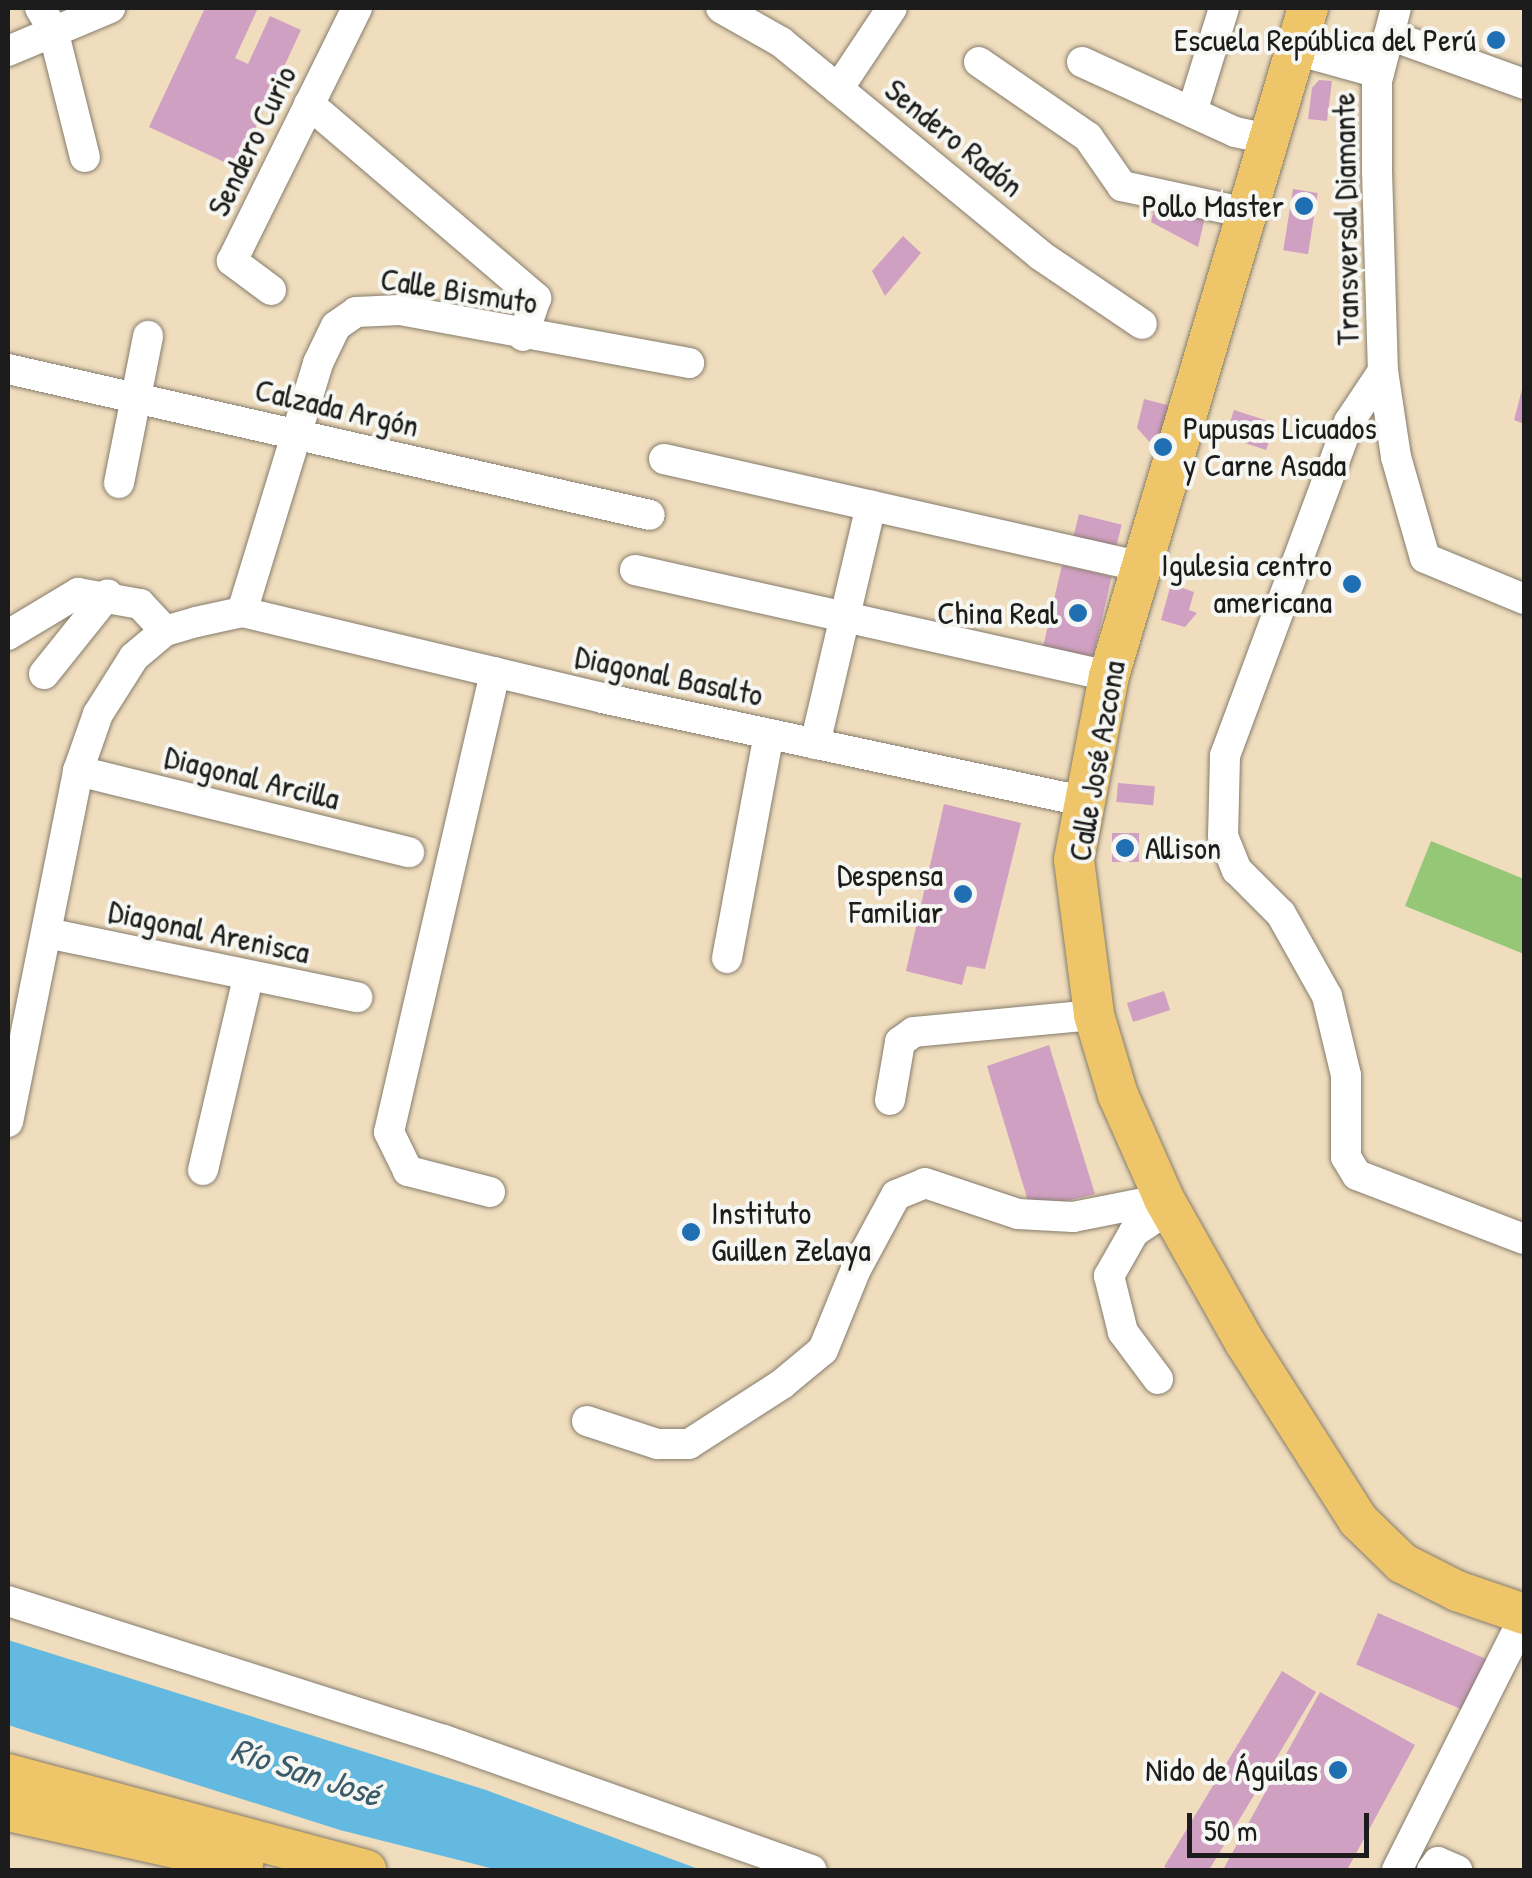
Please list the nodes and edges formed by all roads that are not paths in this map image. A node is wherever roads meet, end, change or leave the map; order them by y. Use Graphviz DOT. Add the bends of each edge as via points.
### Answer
graph roads {
  1 [pos="110,8"];
  2 [pos="357,8"];
  3 [pos="721,8"];
  4 [pos="892,8"];
  5 [pos="1224,8"];
  6 [pos="1308,8"];
  7 [pos="46,18"];
  8 [pos="1393,21"];
  9 [pos="1296,50"];
  10 [pos="8,52"];
  11 [pos="978,62"];
  12 [pos="1082,62"];
  13 [pos="1379,73"];
  14 [pos="1524,84"];
  15 [pos="838,89"];
  16 [pos="310,104"];
  17 [pos="1192,112"];
  18 [pos="1269,139"];
  19 [pos="85,156"];
  20 [pos="1247,213"];
  21 [pos="272,290"];
  22 [pos="1142,324"];
  23 [pos="148,336"];
  24 [pos="522,336"];
  25 [pos="689,363"];
  26 [pos="8,370"];
  27 [pos="1383,371"];
  28 [pos="135,397"];
  29 [pos="296,434"];
  30 [pos="664,459"];
  31 [pos="119,482"];
  32 [pos="871,505"];
  33 [pos="650,516"];
  34 [pos="1140,566"];
  35 [pos="636,570"];
  36 [pos="108,594"];
  37 [pos="1524,600"];
  38 [pos="242,612"];
  39 [pos="845,617"];
  40 [pos="165,632"];
  41 [pos="8,635"];
  42 [pos="495,672"];
  43 [pos="44,674"];
  44 [pos="1108,676"];
  45 [pos="769,734"];
  46 [pos="815,744"];
  47 [pos="78,771"];
  48 [pos="1083,801"];
  49 [pos="409,852"];
  50 [pos="47,933"];
  51 [pos="728,958"];
  52 [pos="248,978"];
  53 [pos="357,997"];
  54 [pos="1094,1015"];
  55 [pos="890,1100"];
  56 [pos="8,1122"];
  57 [pos="203,1170"];
  58 [pos="490,1192"];
  59 [pos="1167,1204"];
  60 [pos="1524,1239"];
  61 [pos="1158,1379"];
  62 [pos="587,1421"];
  63 [pos="8,1600"];
  64 [pos="1524,1616"];
  65 [pos="8,1774"];
  66 [pos="8,1811"];
  67 [pos="273,1870"];
  68 [pos="366,1870"];
  69 [pos="812,1870"];
  70 [pos="1397,1870"];
  71 [pos="1432,1870"];
  72 [pos="1457,1870"];
  1 -- 7 [label="street"];
  2 -- 16 [label="street, Sendero Curio"];
  3 -- 15 [label="street, Sendero Radón" via="781,42"];
  4 -- 15 [label="street"];
  5 -- 17 [label="street"];
  6 -- 9 [label="main road, Calle José Azcona"];
  7 -- 10 [label="street"];
  7 -- 19 [label="street"];
  8 -- 13 [label="street, Transversal Diamante"];
  8 -- 14 [label="street"];
  9 -- 13 [label="street"];
  9 -- 18 [label="main road, Calle José Azcona"];
  11 -- 20 [label="street" via="1088,137 1122,186"];
  12 -- 17 [label="street"];
  13 -- 27 [label="street, Transversal Diamante"];
  15 -- 22 [label="street, Sendero Radón" via="1040,254"];
  16 -- 21 [label="street, Sendero Curio" via="232,260"];
  16 -- 24 [label="street" via="536,298"];
  17 -- 18 [label="street"];
  18 -- 20 [label="main road, Calle José Azcona"];
  20 -- 34 [label="main road, Calle José Azcona"];
  23 -- 28 [label="street"];
  24 -- 25 [label="street, Calle Bismuto"];
  24 -- 29 [label="street, Calle Bismuto" via="400,310 356,312 336,326"];
  26 -- 28 [label="street, Calzada Argón"];
  27 -- 37 [label="street, Transversal Diamante" via="1396,458 1425,558"];
  27 -- 60 [label="street" via="1349,422 1226,756 1223,836 1237,870 1281,914 1326,996 1346,1076 1346,1157 1357,1176"];
  28 -- 29 [label="street, Calzada Argón"];
  28 -- 31 [label="street"];
  29 -- 33 [label="street, Calzada Argón"];
  29 -- 38 [label="street, Calle Bismuto"];
  30 -- 32 [label="street"];
  32 -- 34 [label="street"];
  32 -- 39 [label="street"];
  34 -- 44 [label="main road, Calle José Azcona"];
  35 -- 39 [label="street"];
  36 -- 40 [label="street" via="140,604"];
  36 -- 41 [label="street" via="78,593"];
  36 -- 43 [label="street"];
  38 -- 40 [label="street"];
  38 -- 42 [label="street, Diagonal Basalto"];
  39 -- 44 [label="street"];
  39 -- 46 [label="street"];
  40 -- 47 [label="street" via="134,657 98,714"];
  42 -- 45 [label="street, Diagonal Basalto"];
  42 -- 58 [label="street" via="389,1132 408,1171"];
  44 -- 48 [label="main road, Calle José Azcona"];
  45 -- 46 [label="street, Diagonal Basalto"];
  45 -- 51 [label="street"];
  46 -- 48 [label="street, Diagonal Basalto"];
  47 -- 49 [label="street, Diagonal Arcilla"];
  47 -- 50 [label="street"];
  48 -- 54 [label="main road, Calle José Azcona" via="1074,860"];
  50 -- 52 [label="street, Diagonal Arenisca"];
  50 -- 56 [label="street"];
  52 -- 53 [label="street, Diagonal Arenisca"];
  52 -- 57 [label="street"];
  54 -- 55 [label="street" via="914,1032 900,1042"];
  54 -- 59 [label="main road, Calle José Azcona" via="1118,1095"];
  59 -- 61 [label="street" via="1134,1232 1110,1276 1123,1332"];
  59 -- 62 [label="street" via="1073,1217 1036,1215 926,1184 896,1196 823,1350 782,1384 689,1444 642,1440"];
  59 -- 64 [label="main road, Calle José Azcona" via="1358,1520 1402,1563 1456,1592"];
  63 -- 69 [label="street" via="444,1740"];
  64 -- 70 [label="street"];
  65 -- 68 [label="main road"];
  66 -- 67 [label="main road"];
  71 -- 72 [label="street" via="1438,1862"];
}
